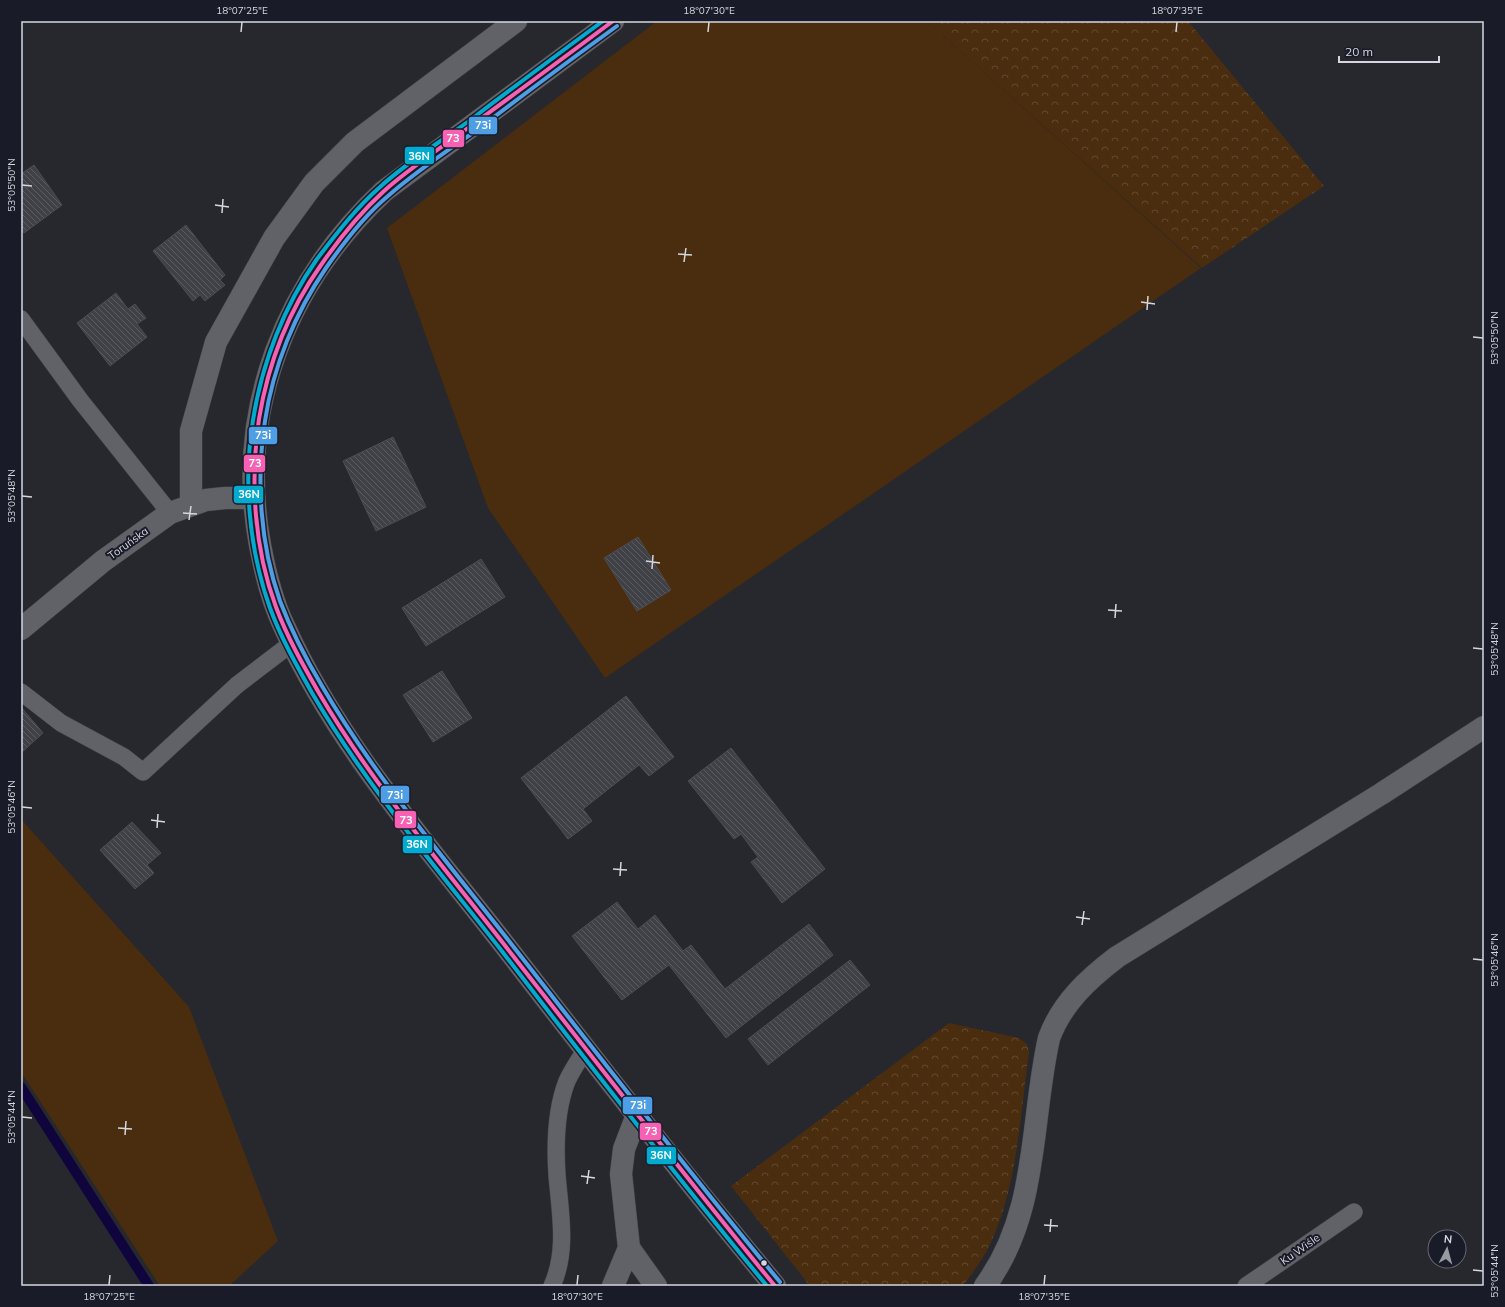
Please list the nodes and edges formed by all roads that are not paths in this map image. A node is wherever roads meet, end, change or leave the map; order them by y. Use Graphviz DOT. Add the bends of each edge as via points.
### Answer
graph roads {
  1 [pos="516,21"];
  2 [pos="613,21"];
  3 [pos="21,319"];
  4 [pos="254,498"];
  5 [pos="191,505"];
  6 [pos="170,513"];
  7 [pos="21,628"];
  8 [pos="292,643"];
  9 [pos="21,692"];
  10 [pos="1484,727"];
  11 [pos="586,1049"];
  12 [pos="637,1115"];
  13 [pos="1354,1212"];
  14 [pos="629,1248"];
  15 [pos="552,1286"];
  16 [pos="613,1286"];
  17 [pos="656,1286"];
  18 [pos="774,1286"];
  19 [pos="985,1286"];
  20 [pos="1246,1286"];
  1 -- 5 [label="street" via="355,142 314,183 274,238 216,342 190,431"];
  2 -- 4 [label="street" via="384,191 364,209 322,261 287,323 270,368 261,400 255,438"];
  3 -- 6 [label="lane" via="80,400"];
  4 -- 5 [label="street, Toruńska" via="225,498"];
  4 -- 8 [label="street" via="263,559 283,625"];
  5 -- 6 [label="street, Toruńska"];
  6 -- 7 [label="street, Toruńska" via="103,561"];
  8 -- 9 [label="lane" via="237,685 143,772 124,758 60,723"];
  8 -- 11 [label="street" via="325,702 374,777"];
  10 -- 19 [label="street" via="1381,794 1117,957 1077,992 1054,1024 1049,1038 1027,1190 1020,1220 1007,1250"];
  11 -- 12 [label="street"];
  11 -- 15 [label="lane" via="568,1080 559,1113 557,1173 562,1243"];
  12 -- 14 [label="street" via="624,1148 621,1174"];
  12 -- 18 [label="street"];
  13 -- 20 [label="lane, Ku Wiśle"];
  14 -- 16 [label="street"];
  14 -- 17 [label="street"];
}
